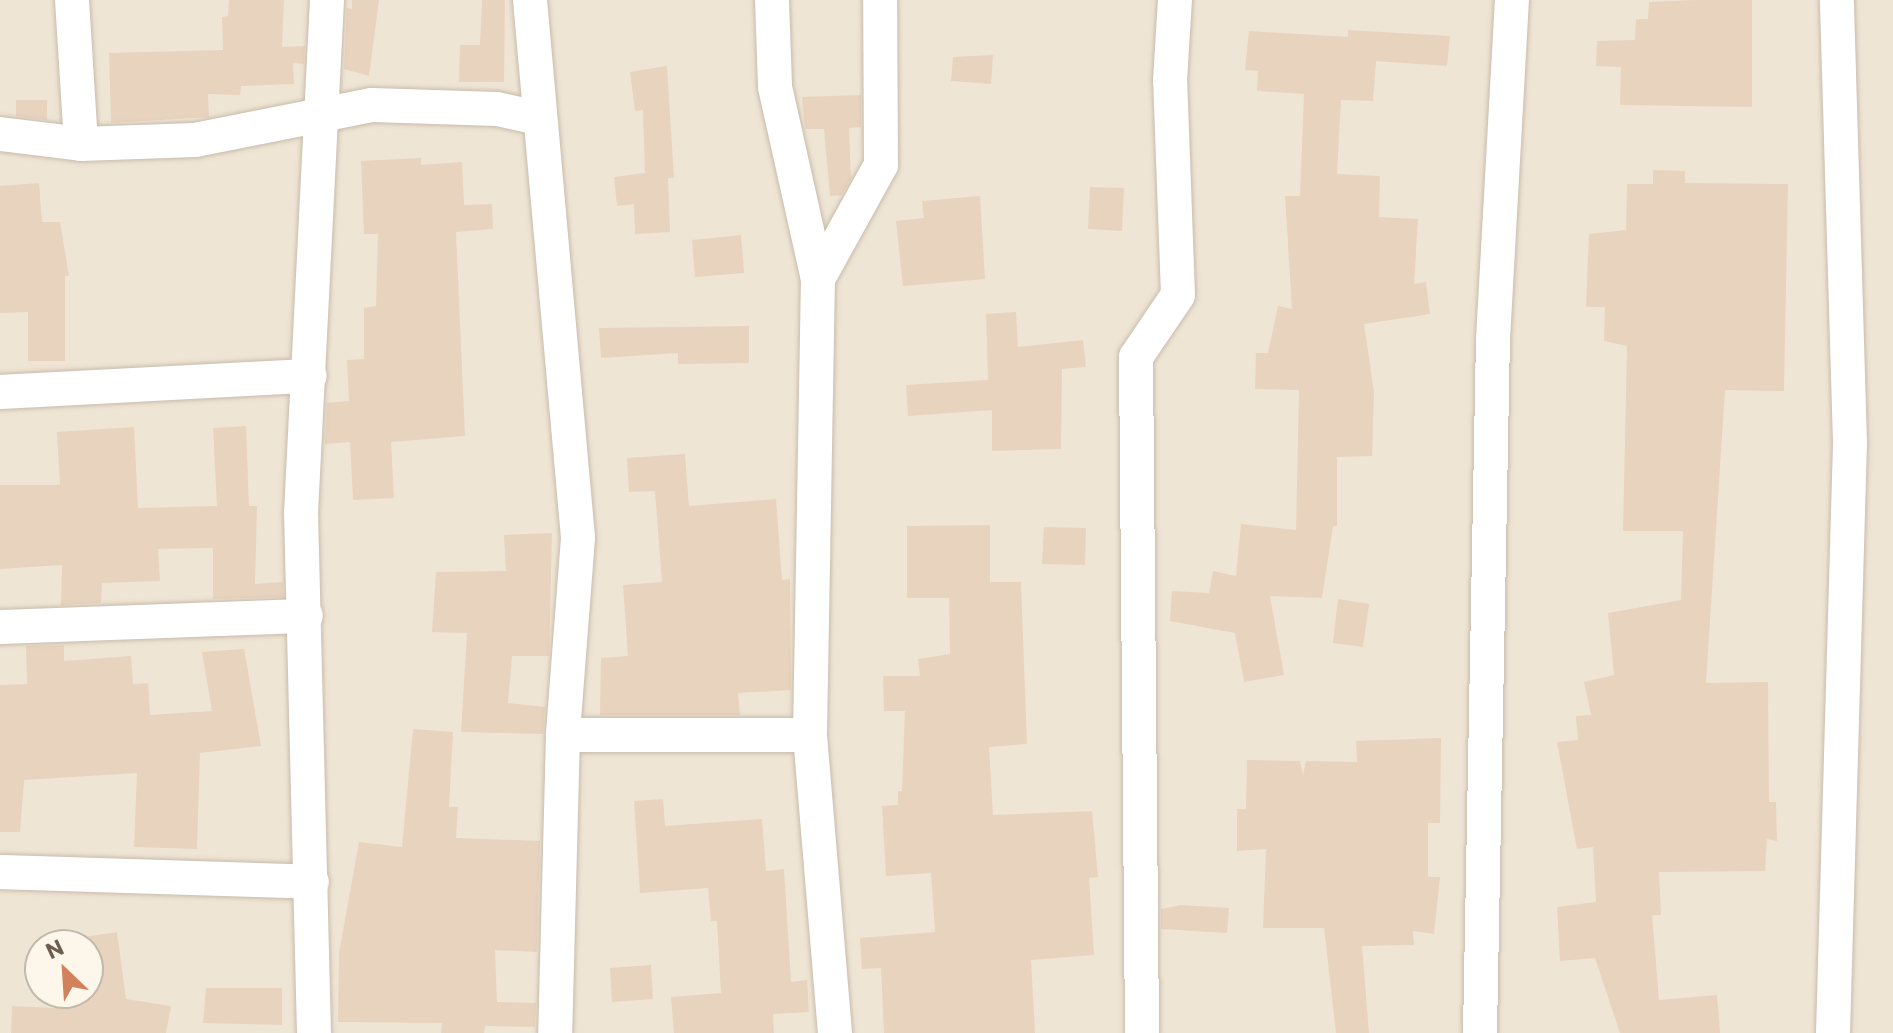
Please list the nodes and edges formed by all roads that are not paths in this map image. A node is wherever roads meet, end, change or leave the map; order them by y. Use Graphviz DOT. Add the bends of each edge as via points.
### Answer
graph roads {
  1 [pos="72,0"];
  2 [pos="327,0"];
  3 [pos="530,0"];
  4 [pos="772,0"];
  5 [pos="880,0"];
  6 [pos="1175,0"];
  7 [pos="1512,0"];
  8 [pos="1837,0"];
  9 [pos="321,117"];
  10 [pos="539,118"];
  11 [pos="0,134"];
  12 [pos="81,144"];
  13 [pos="818,279"];
  14 [pos="310,376"];
  15 [pos="0,392"];
  16 [pos="306,616"];
  17 [pos="0,627"];
  18 [pos="563,735"];
  19 [pos="810,735"];
  20 [pos="0,872"];
  21 [pos="312,882"];
  22 [pos="314,1033"];
  23 [pos="555,1033"];
  24 [pos="835,1033"];
  25 [pos="1142,1033"];
  26 [pos="1480,1033"];
  27 [pos="1833,1033"];
  1 -- 12 [label="street"];
  2 -- 9 [label="street"];
  3 -- 10 [label="street"];
  4 -- 13 [label="street" via="775,87"];
  5 -- 13 [label="street" via="881,165"];
  6 -- 25 [label="street" via="1170,81 1178,295 1136,357"];
  7 -- 26 [label="street" via="1493,339"];
  8 -- 27 [label="street" via="1850,443"];
  9 -- 10 [label="street" via="372,105 497,109"];
  9 -- 12 [label="street" via="195,140"];
  9 -- 14 [label="street"];
  10 -- 18 [label="street" via="578,538"];
  11 -- 12 [label="street"];
  13 -- 19 [label="street"];
  14 -- 15 [label="street"];
  14 -- 16 [label="street" via="301,513"];
  16 -- 17 [label="street"];
  16 -- 21 [label="street"];
  18 -- 19 [label="street"];
  18 -- 23 [label="street"];
  19 -- 24 [label="street"];
  20 -- 21 [label="street"];
  21 -- 22 [label="street"];
}
